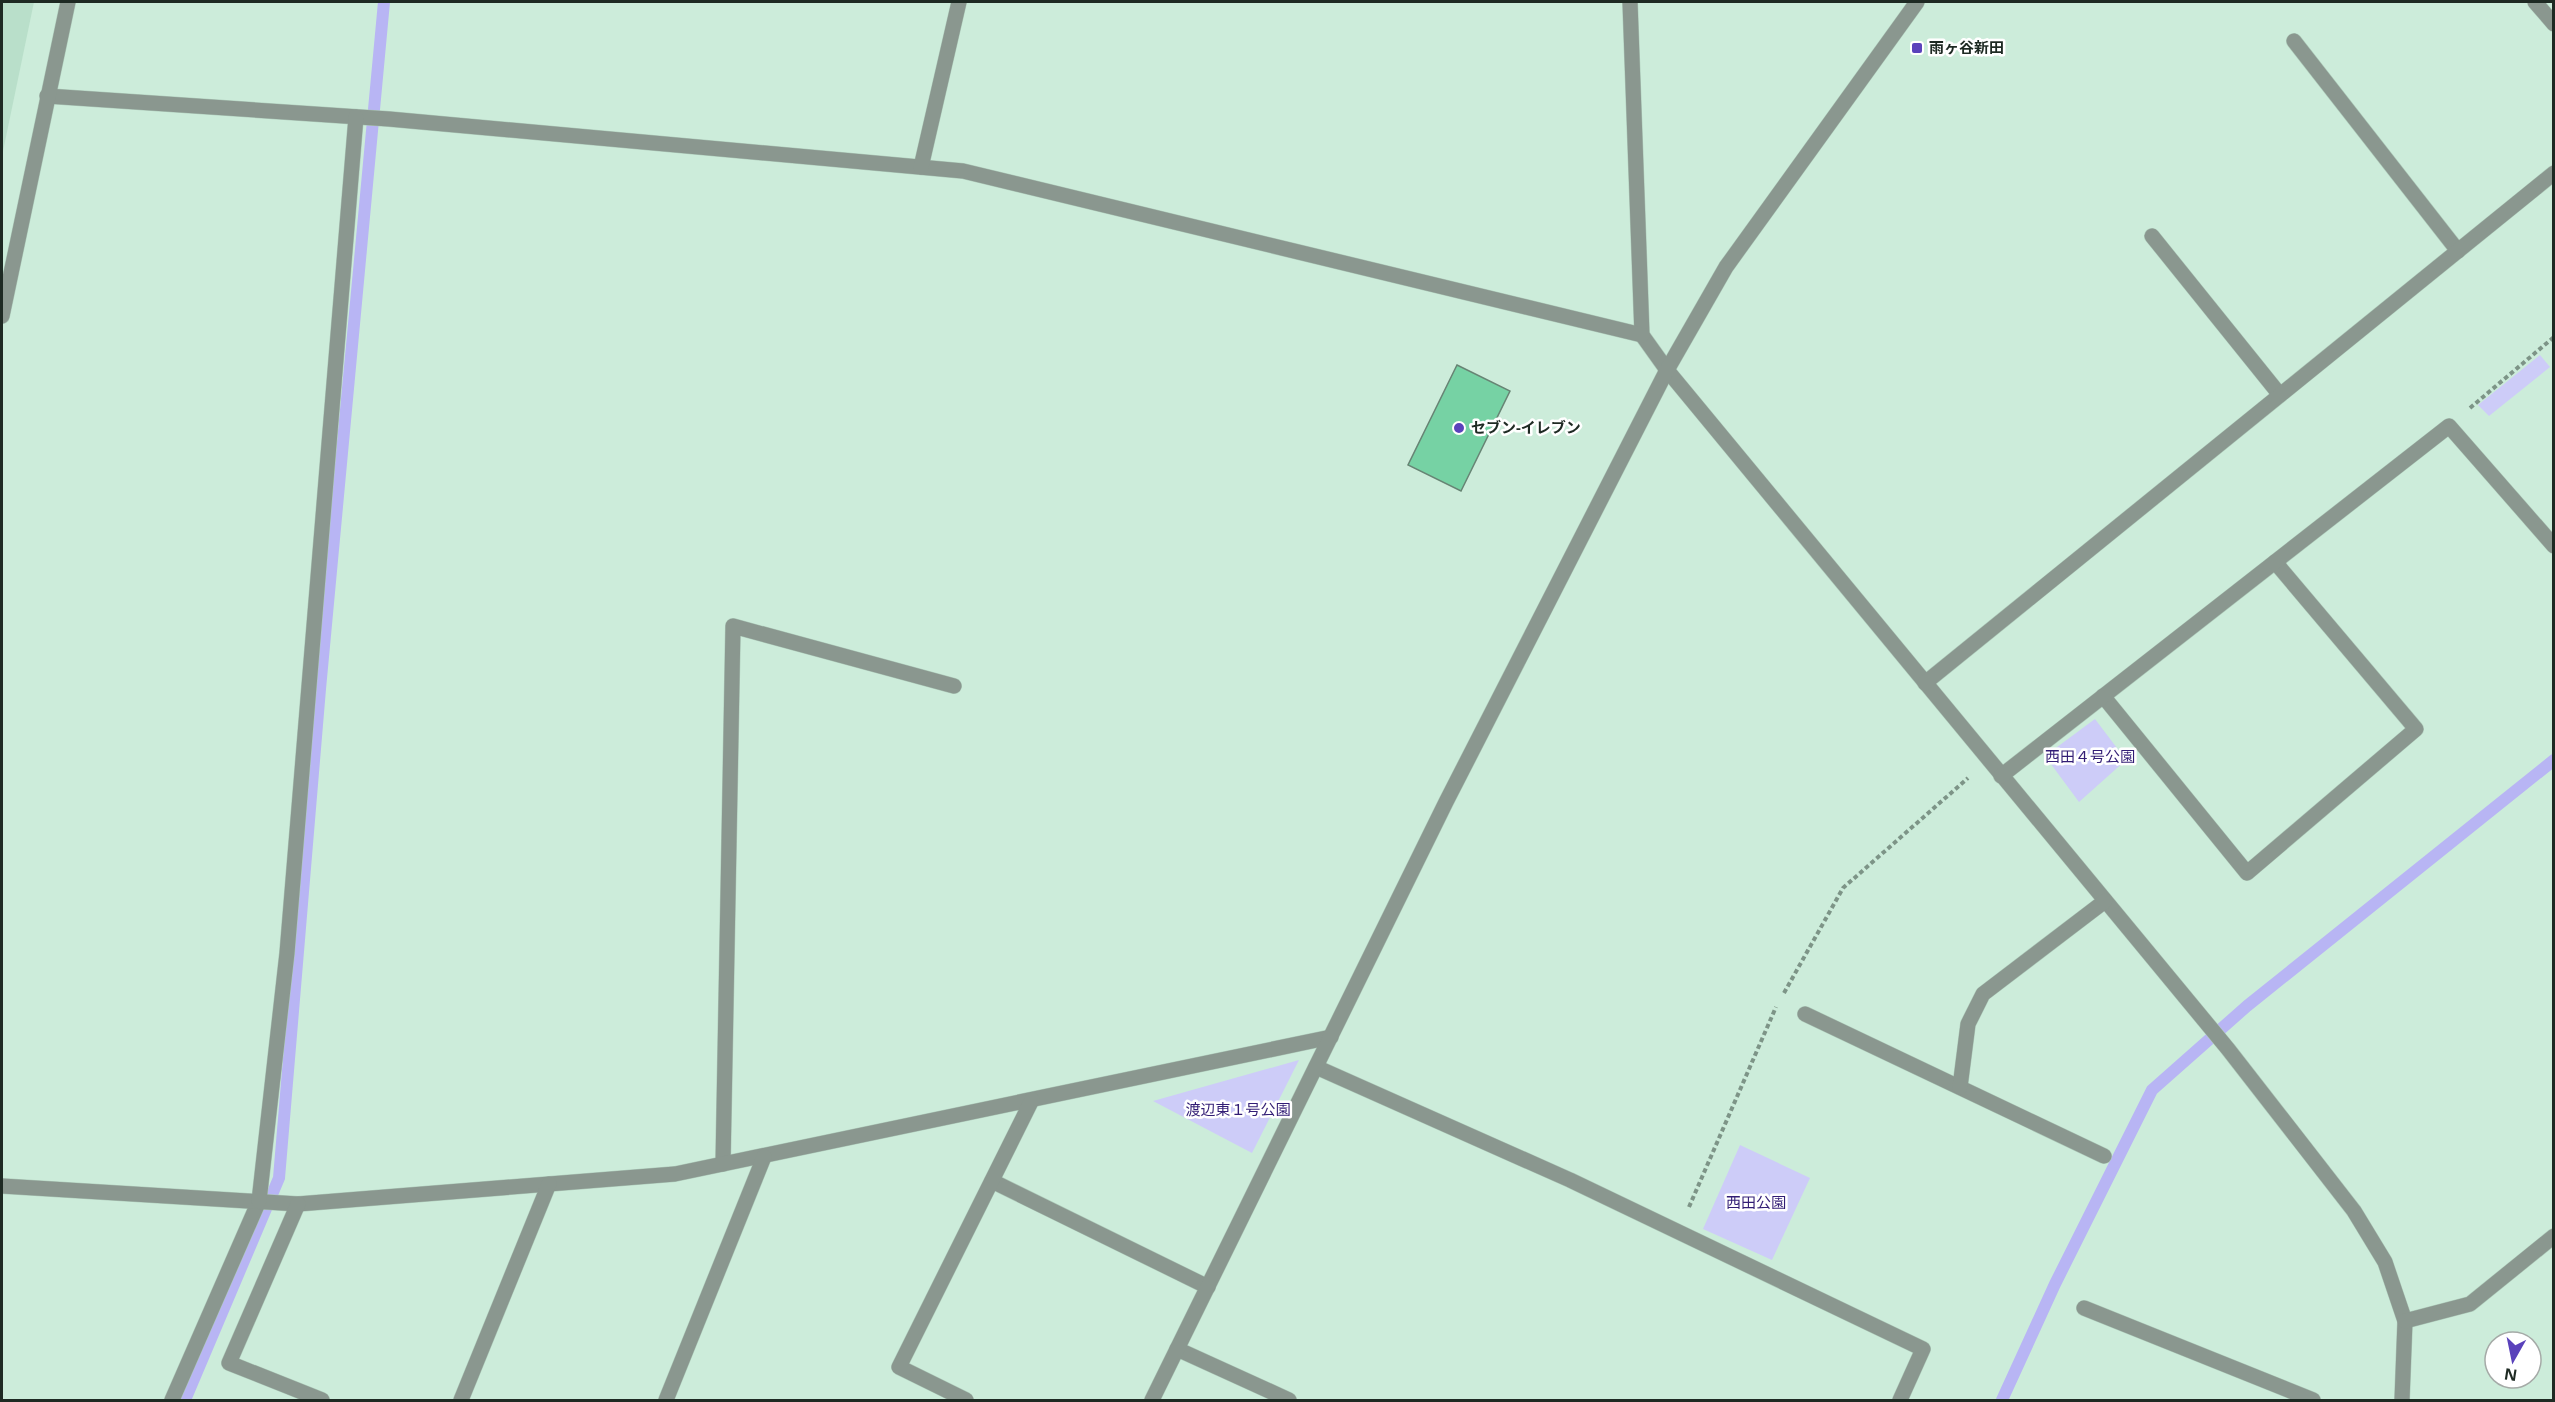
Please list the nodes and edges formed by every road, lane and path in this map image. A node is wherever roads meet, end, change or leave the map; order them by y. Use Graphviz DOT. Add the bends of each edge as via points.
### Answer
graph roads {
  1 [pos="68,2"];
  2 [pos="960,2"];
  3 [pos="1630,2"];
  4 [pos="1917,2"];
  5 [pos="2535,2"];
  6 [pos="2553,24"];
  7 [pos="2294,41"];
  8 [pos="47,96"];
  9 [pos="356,117"];
  10 [pos="921,167"];
  11 [pos="2553,173"];
  12 [pos="2152,236"];
  13 [pos="2458,251"];
  14 [pos="2,316"];
  15 [pos="1642,335"];
  16 [pos="2553,337"];
  17 [pos="1667,369"];
  18 [pos="2280,395"];
  19 [pos="2449,426"];
  20 [pos="2553,546"];
  21 [pos="2275,562"];
  22 [pos="1925,683"];
  23 [pos="954,686"];
  24 [pos="2103,696"];
  25 [pos="1988,760"];
  26 [pos="2001,776"];
  27 [pos="2105,901"];
  28 [pos="1805,1014"];
  29 [pos="1331,1037"];
  30 [pos="1316,1067"];
  31 [pos="1960,1087"];
  32 [pos="1032,1100"];
  33 [pos="2104,1156"];
  34 [pos="764,1157"];
  35 [pos="723,1164"];
  36 [pos="992,1181"];
  37 [pos="549,1184"];
  38 [pos="2,1186"];
  39 [pos="260,1201"];
  40 [pos="298,1204"];
  41 [pos="1678,1232"];
  42 [pos="2553,1236"];
  43 [pos="1208,1287"];
  44 [pos="2084,1308"];
  45 [pos="2405,1321"];
  46 [pos="1178,1349"];
  47 [pos="172,1401"];
  48 [pos="322,1401"];
  49 [pos="461,1401"];
  50 [pos="666,1401"];
  51 [pos="966,1401"];
  52 [pos="1152,1401"];
  53 [pos="1289,1401"];
  54 [pos="1900,1401"];
  55 [pos="2313,1401"];
  56 [pos="2402,1401"];
  1 -- 8 [label="street"];
  2 -- 10 [label="street"];
  3 -- 15 [label="street"];
  4 -- 17 [label="street" via="1726,267"];
  5 -- 6 [label="street"];
  7 -- 13 [label="street"];
  8 -- 9 [label="street"];
  8 -- 14 [label="street"];
  9 -- 10 [label="street"];
  9 -- 39 [label="street" via="287,953"];
  10 -- 15 [label="street" via="963,171"];
  11 -- 13 [label="street"];
  12 -- 18 [label="street"];
  13 -- 18 [label="street"];
  15 -- 17 [label="street"];
  16 -- 19 [label="path"];
  17 -- 22 [label="street"];
  17 -- 29 [label="street"];
  18 -- 22 [label="street"];
  19 -- 20 [label="street"];
  19 -- 21 [label="street"];
  21 -- 24 [label="street"];
  21 -- 24 [label="street" via="2416,729 2247,873"];
  22 -- 25 [label="street"];
  23 -- 35 [label="street" via="733,626"];
  24 -- 26 [label="street"];
  25 -- 26 [label="street"];
  25 -- 41 [label="path" via="1844,888 1776,1008"];
  26 -- 27 [label="street"];
  27 -- 31 [label="street" via="1983,994 1968,1024"];
  27 -- 45 [label="street" via="2228,1049 2354,1211 2385,1262"];
  28 -- 31 [label="street"];
  29 -- 30 [label="street"];
  29 -- 32 [label="street"];
  30 -- 41 [label="street"];
  30 -- 43 [label="street"];
  31 -- 33 [label="street"];
  32 -- 34 [label="street"];
  32 -- 36 [label="street"];
  34 -- 35 [label="street"];
  34 -- 50 [label="street"];
  35 -- 37 [label="street" via="675,1174"];
  36 -- 43 [label="street"];
  36 -- 51 [label="street" via="899,1367"];
  37 -- 40 [label="street"];
  37 -- 49 [label="street"];
  38 -- 39 [label="street"];
  39 -- 40 [label="street"];
  39 -- 47 [label="street"];
  40 -- 48 [label="street" via="229,1363"];
  41 -- 54 [label="street" via="1923,1349"];
  42 -- 45 [label="street" via="2470,1304"];
  43 -- 46 [label="street"];
  44 -- 55 [label="street"];
  45 -- 56 [label="street"];
  46 -- 52 [label="street"];
  46 -- 53 [label="street"];
}
